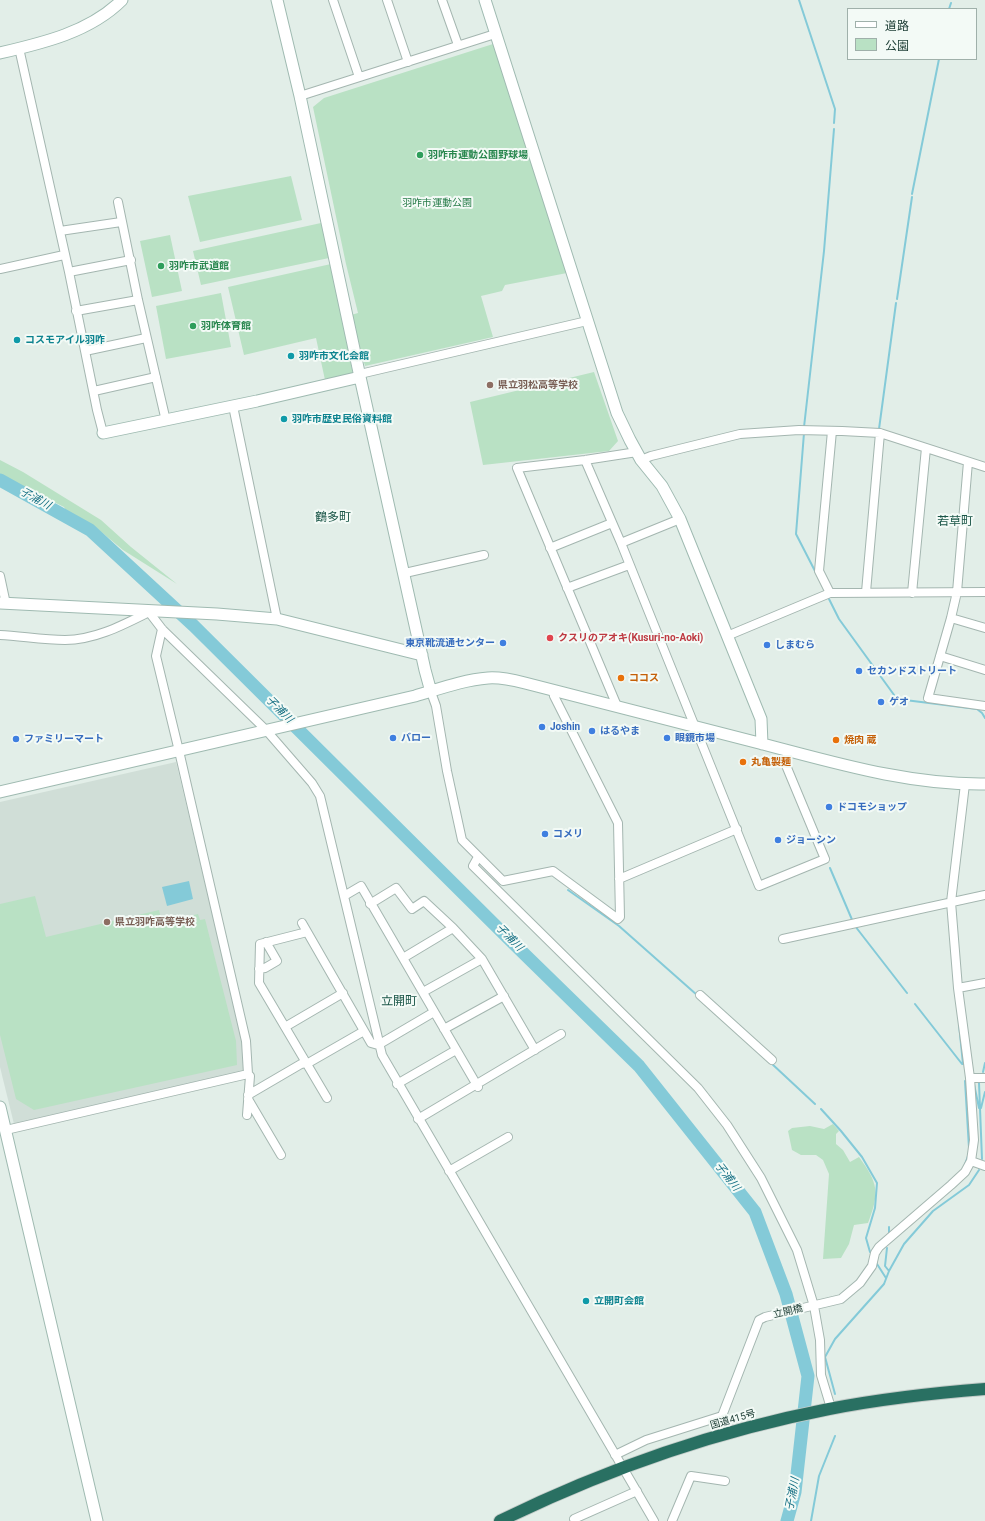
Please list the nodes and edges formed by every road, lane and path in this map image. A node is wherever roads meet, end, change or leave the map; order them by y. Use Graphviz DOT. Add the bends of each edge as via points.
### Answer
graph roads {
  1 [pos="122,0"];
  2 [pos="277,0"];
  3 [pos="333,0"];
  4 [pos="387,0"];
  5 [pos="442,0"];
  6 [pos="485,0"];
  7 [pos="496,34"];
  8 [pos="458,45"];
  9 [pos="19,48"];
  10 [pos="0,52"];
  11 [pos="408,62"];
  12 [pos="359,78"];
  13 [pos="300,96"];
  14 [pos="118,202"];
  15 [pos="121,222"];
  16 [pos="60,231"];
  17 [pos="64,255"];
  18 [pos="131,260"];
  19 [pos="0,269"];
  20 [pos="69,272"];
  21 [pos="138,300"];
  22 [pos="76,311"];
  23 [pos="587,321"];
  24 [pos="146,338"];
  25 [pos="85,351"];
  26 [pos="360,376"];
  27 [pos="156,377"];
  28 [pos="94,391"];
  29 [pos="233,406"];
  30 [pos="166,421"];
  31 [pos="832,431"];
  32 [pos="880,433"];
  33 [pos="103,434"];
  34 [pos="926,448"];
  35 [pos="639,456"];
  36 [pos="585,460"];
  37 [pos="968,462"];
  38 [pos="985,467"];
  39 [pos="680,519"];
  40 [pos="612,522"];
  41 [pos="621,543"];
  42 [pos="550,548"];
  43 [pos="484,555"];
  44 [pos="629,565"];
  45 [pos="404,573"];
  46 [pos="0,576"];
  47 [pos="567,588"];
  48 [pos="866,592"];
  49 [pos="957,592"];
  50 [pos="985,592"];
  51 [pos="830,593"];
  52 [pos="912,593"];
  53 [pos="3,603"];
  54 [pos="149,612"];
  55 [pos="951,618"];
  56 [pos="277,619"];
  57 [pos="985,628"];
  58 [pos="162,629"];
  59 [pos="0,635"];
  60 [pos="727,636"];
  61 [pos="422,654"];
  62 [pos="940,656"];
  63 [pos="985,670"];
  64 [pos="553,690"];
  65 [pos="431,692"];
  66 [pos="616,706"];
  67 [pos="985,706"];
  68 [pos="696,727"];
  69 [pos="269,729"];
  70 [pos="762,744"];
  71 [pos="179,750"];
  72 [pos="789,751"];
  73 [pos="965,784"];
  74 [pos="985,784"];
  75 [pos="0,792"];
  76 [pos="736,829"];
  77 [pos="478,856"];
  78 [pos="619,879"];
  79 [pos="985,895"];
  80 [pos="344,896"];
  81 [pos="951,902"];
  82 [pos="370,904"];
  83 [pos="302,924"];
  84 [pos="453,928"];
  85 [pos="307,932"];
  86 [pos="783,939"];
  87 [pos="266,942"];
  88 [pos="403,958"];
  89 [pos="482,959"];
  90 [pos="259,968"];
  91 [pos="985,983"];
  92 [pos="958,988"];
  93 [pos="423,992"];
  94 [pos="343,993"];
  95 [pos="700,995"];
  96 [pos="504,996"];
  97 [pos="434,1012"];
  98 [pos="284,1027"];
  99 [pos="444,1029"];
  100 [pos="364,1031"];
  101 [pos="561,1034"];
  102 [pos="378,1045"];
  103 [pos="456,1050"];
  104 [pos="535,1050"];
  105 [pos="772,1060"];
  106 [pos="306,1063"];
  107 [pos="248,1074"];
  108 [pos="970,1078"];
  109 [pos="985,1078"];
  110 [pos="397,1084"];
  111 [pos="477,1086"];
  112 [pos="248,1097"];
  113 [pos="327,1098"];
  114 [pos="0,1107"];
  115 [pos="247,1115"];
  116 [pos="418,1118"];
  117 [pos="3,1131"];
  118 [pos="508,1136"];
  119 [pos="281,1155"];
  120 [pos="971,1161"];
  121 [pos="985,1166"];
  122 [pos="448,1171"];
  123 [pos="812,1306"];
  124 [pos="985,1389"];
  125 [pos="827,1409"];
  126 [pos="615,1455"];
  127 [pos="623,1468"];
  128 [pos="725,1481"];
  129 [pos="637,1491"];
  130 [pos="97,1521"];
  131 [pos="500,1521"];
  132 [pos="575,1521"];
  133 [pos="654,1521"];
  134 [pos="672,1521"];
  1 -- 9 [label="street" via="81,29"];
  2 -- 13 [label="street"];
  3 -- 12 [label="street"];
  4 -- 11 [label="street"];
  5 -- 8 [label="street"];
  6 -- 7 [label="street"];
  7 -- 8 [label="street"];
  7 -- 23 [label="street"];
  8 -- 11 [label="street"];
  9 -- 10 [label="street"];
  9 -- 16 [label="street"];
  11 -- 12 [label="street"];
  12 -- 13 [label="street"];
  13 -- 26 [label="street"];
  14 -- 15 [label="street"];
  15 -- 16 [label="street"];
  15 -- 18 [label="street"];
  16 -- 17 [label="street"];
  17 -- 19 [label="street"];
  17 -- 20 [label="street"];
  18 -- 20 [label="street"];
  18 -- 21 [label="street"];
  20 -- 22 [label="street"];
  21 -- 22 [label="street"];
  21 -- 24 [label="street"];
  22 -- 25 [label="street"];
  23 -- 26 [label="street"];
  23 -- 35 [label="street" via="617,413"];
  24 -- 25 [label="street"];
  24 -- 27 [label="street"];
  25 -- 28 [label="street"];
  26 -- 29 [label="street"];
  26 -- 45 [label="street"];
  27 -- 28 [label="street"];
  27 -- 30 [label="street"];
  28 -- 33 [label="street"];
  29 -- 30 [label="street"];
  29 -- 56 [label="street"];
  30 -- 33 [label="street"];
  31 -- 32 [label="street"];
  31 -- 35 [label="street" via="799,430 740,434 651,456"];
  31 -- 51 [label="street" via="819,571"];
  32 -- 34 [label="street"];
  32 -- 48 [label="street"];
  34 -- 37 [label="street"];
  34 -- 52 [label="street"];
  35 -- 36 [label="street"];
  35 -- 39 [label="street" via="662,486"];
  36 -- 40 [label="street"];
  36 -- 42 [label="street" via="517,468"];
  37 -- 38 [label="street"];
  37 -- 49 [label="street"];
  39 -- 41 [label="street"];
  39 -- 60 [label="street"];
  40 -- 41 [label="street"];
  40 -- 42 [label="street"];
  41 -- 44 [label="street"];
  42 -- 47 [label="street"];
  43 -- 45 [label="street"];
  44 -- 47 [label="street"];
  44 -- 68 [label="street"];
  45 -- 61 [label="street"];
  46 -- 53 [label="street"];
  47 -- 66 [label="street"];
  48 -- 51 [label="street"];
  48 -- 52 [label="street"];
  49 -- 50 [label="street"];
  49 -- 52 [label="street"];
  49 -- 55 [label="street"];
  51 -- 60 [label="street"];
  53 -- 54 [label="street"];
  54 -- 56 [label="street"];
  54 -- 58 [label="street"];
  54 -- 59 [label="street" via="114,630 80,638 65,640"];
  55 -- 57 [label="street"];
  55 -- 62 [label="street"];
  56 -- 61 [label="street"];
  58 -- 69 [label="street"];
  58 -- 71 [label="street" via="156,656"];
  60 -- 70 [label="street" via="761,719"];
  61 -- 65 [label="street"];
  62 -- 63 [label="street"];
  62 -- 67 [label="street" via="928,698"];
  64 -- 65 [label="street" via="513,680 489,678"];
  64 -- 66 [label="street"];
  64 -- 78 [label="street" via="618,823"];
  65 -- 69 [label="street"];
  65 -- 77 [label="street" via="436,706 459,832 462,840"];
  66 -- 68 [label="street"];
  68 -- 70 [label="street"];
  68 -- 76 [label="street"];
  69 -- 71 [label="street"];
  69 -- 80 [label="street" via="320,796"];
  70 -- 72 [label="street"];
  71 -- 75 [label="street"];
  71 -- 107 [label="street" via="246,1041"];
  72 -- 73 [label="street" via="915,779"];
  72 -- 76 [label="street" via="785,763 825,859 759,886"];
  73 -- 74 [label="street"];
  73 -- 81 [label="street"];
  76 -- 78 [label="street"];
  77 -- 78 [label="street" via="503,881 553,872 618,919"];
  77 -- 123 [label="street" via="473,866 698,1088 727,1125 762,1178 797,1250"];
  79 -- 81 [label="street"];
  80 -- 82 [label="street" via="361,886"];
  80 -- 102 [label="street"];
  81 -- 86 [label="street"];
  81 -- 92 [label="street"];
  82 -- 84 [label="street" via="396,888 412,910 424,901"];
  82 -- 88 [label="street"];
  83 -- 85 [label="street"];
  84 -- 88 [label="street"];
  84 -- 89 [label="street"];
  85 -- 87 [label="street"];
  85 -- 94 [label="street"];
  87 -- 90 [label="street" via="260,944"];
  87 -- 90 [label="street" via="276,961 265,968"];
  88 -- 93 [label="street"];
  89 -- 93 [label="street"];
  89 -- 96 [label="street"];
  90 -- 98 [label="street" via="259,983"];
  91 -- 92 [label="street"];
  92 -- 108 [label="street"];
  93 -- 97 [label="street"];
  94 -- 98 [label="street"];
  94 -- 100 [label="street"];
  95 -- 105 [label="street"];
  96 -- 99 [label="street"];
  96 -- 104 [label="street"];
  97 -- 99 [label="street"];
  97 -- 102 [label="street"];
  98 -- 106 [label="street"];
  99 -- 103 [label="street"];
  100 -- 102 [label="street" via="371,1043"];
  100 -- 106 [label="street"];
  101 -- 104 [label="street"];
  102 -- 110 [label="street"];
  103 -- 110 [label="street"];
  103 -- 111 [label="street"];
  104 -- 111 [label="street"];
  106 -- 112 [label="street"];
  106 -- 113 [label="street"];
  107 -- 112 [label="street"];
  107 -- 117 [label="street"];
  108 -- 109 [label="street"];
  108 -- 120 [label="street" via="974,1140"];
  110 -- 116 [label="street"];
  111 -- 116 [label="street"];
  112 -- 115 [label="street"];
  112 -- 119 [label="street"];
  114 -- 117 [label="street"];
  116 -- 122 [label="street"];
  117 -- 130 [label="street"];
  118 -- 122 [label="street"];
  120 -- 121 [label="street"];
  120 -- 123 [label="street, 立開橋" via="965,1172 879,1247 872,1266 860,1284 841,1299"];
  122 -- 126 [label="street"];
  123 -- 125 [label="street" via="820,1340 821,1375"];
  123 -- 126 [label="street, 立開橋" via="759,1320 722,1416 646,1440"];
  124 -- 125 [label="highway, 国道415号" via="910,1395"];
  125 -- 127 [label="highway, 国道415号" via="692,1444"];
  126 -- 127 [label="street"];
  127 -- 129 [label="street"];
  127 -- 131 [label="highway, 国道415号"];
  128 -- 134 [label="street" via="691,1476"];
  129 -- 132 [label="street" via="574,1519"];
  129 -- 133 [label="street"];
}
